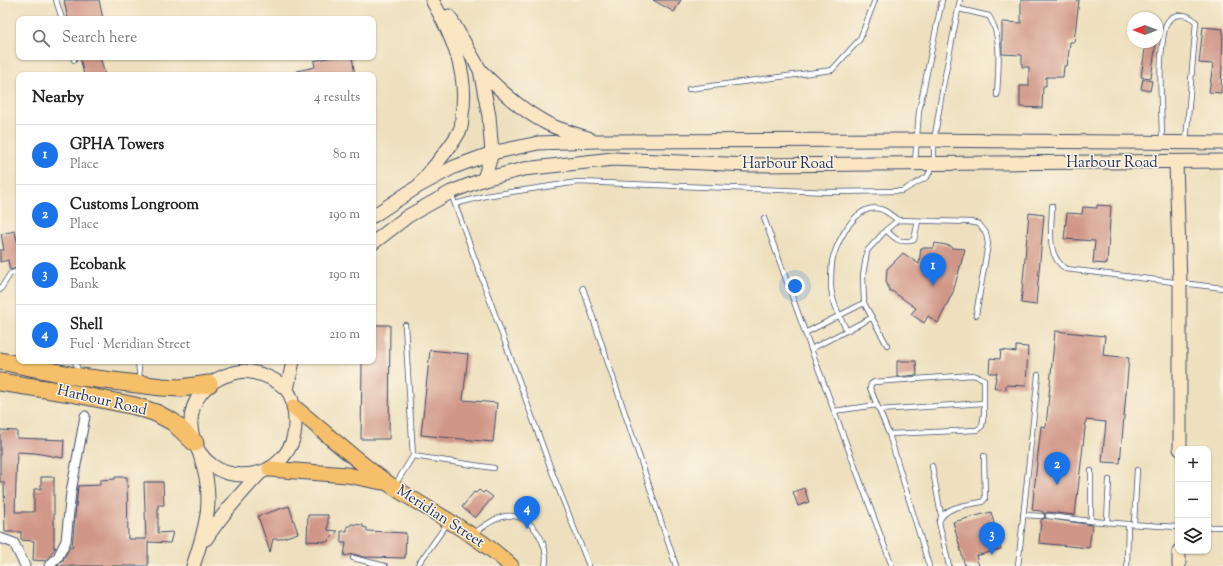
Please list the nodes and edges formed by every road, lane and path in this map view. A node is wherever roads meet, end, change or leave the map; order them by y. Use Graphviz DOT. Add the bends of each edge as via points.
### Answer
graph roads {
  1 [pos="56,0"];
  2 [pos="432,0"];
  3 [pos="440,0"];
  4 [pos="875,0"];
  5 [pos="960,0"];
  6 [pos="942,1"];
  7 [pos="959,9"];
  8 [pos="61,16"];
  9 [pos="480,70"];
  10 [pos="689,89"];
  11 [pos="998,95"];
  12 [pos="917,140"];
  13 [pos="596,141"];
  14 [pos="934,141"];
  15 [pos="1073,142"];
  16 [pos="1162,143"];
  17 [pos="1186,143"];
  18 [pos="1223,143"];
  19 [pos="492,153"];
  20 [pos="1223,161"];
  21 [pos="1073,163"];
  22 [pos="1176,163"];
  23 [pos="915,164"];
  24 [pos="934,164"];
  25 [pos="484,179"];
  26 [pos="417,187"];
  27 [pos="453,198"];
  28 [pos="1052,206"];
  29 [pos="376,214"];
  30 [pos="764,218"];
  31 [pos="898,220"];
  32 [pos="918,221"];
  33 [pos="886,230"];
  34 [pos="376,241"];
  35 [pos="16,272"];
  36 [pos="1180,283"];
  37 [pos="583,288"];
  38 [pos="1223,288"];
  39 [pos="0,290"];
  40 [pos="864,303"];
  41 [pos="976,315"];
  42 [pos="840,316"];
  43 [pos="871,318"];
  44 [pos="406,325"];
  45 [pos="847,331"];
  46 [pos="805,333"];
  47 [pos="887,345"];
  48 [pos="811,349"];
  49 [pos="0,361"];
  50 [pos="16,363"];
  51 [pos="29,364"];
  52 [pos="138,364"];
  53 [pos="240,364"];
  54 [pos="292,364"];
  55 [pos="77,369"];
  56 [pos="230,372"];
  57 [pos="1038,375"];
  58 [pos="0,382"];
  59 [pos="209,384"];
  60 [pos="141,385"];
  61 [pos="287,390"];
  62 [pos="984,402"];
  63 [pos="294,407"];
  64 [pos="878,408"];
  65 [pos="834,411"];
  66 [pos="85,416"];
  67 [pos="889,434"];
  68 [pos="1180,446"];
  69 [pos="197,447"];
  70 [pos="413,456"];
  71 [pos="984,456"];
  72 [pos="932,466"];
  73 [pos="494,468"];
  74 [pos="1091,470"];
  75 [pos="1137,470"];
  76 [pos="266,471"];
  77 [pos="1109,480"];
  78 [pos="390,485"];
  79 [pos="1023,515"];
  80 [pos="941,516"];
  81 [pos="449,521"];
  82 [pos="1091,521"];
  83 [pos="1107,521"];
  84 [pos="1128,524"];
  85 [pos="1134,524"];
  86 [pos="1175,526"];
  87 [pos="1211,527"];
  88 [pos="1223,527"];
  89 [pos="470,536"];
  90 [pos="0,538"];
  91 [pos="198,553"];
  92 [pos="1179,554"];
  93 [pos="353,558"];
  94 [pos="25,566"];
  95 [pos="49,566"];
  96 [pos="193,566"];
  97 [pos="385,566"];
  98 [pos="417,566"];
  99 [pos="511,566"];
  100 [pos="545,566"];
  101 [pos="589,566"];
  102 [pos="676,566"];
  103 [pos="892,566"];
  104 [pos="929,566"];
  105 [pos="949,566"];
  106 [pos="1018,566"];
  107 [pos="1127,566"];
  108 [pos="1179,566"];
  1 -- 8 [label="lane"];
  2 -- 26 [label="main road" via="456,50 462,72 464,106 460,130"];
  3 -- 9 [label="main road"];
  4 -- 10 [label="lane" via="860,39 832,70"];
  5 -- 7 [label="lane"];
  6 -- 12 [label="lane" via="924,87"];
  7 -- 11 [label="lane" via="989,16 995,25 998,41"];
  7 -- 14 [label="lane"];
  9 -- 13 [label="main road" via="519,106 549,124"];
  9 -- 19 [label="main road" via="489,116"];
  12 -- 13 [label="main road, Harbour Road"];
  12 -- 14 [label="main road, Harbour Road"];
  12 -- 23 [label="lane"];
  13 -- 19 [label="main road, Harbour Road" via="538,143"];
  14 -- 15 [label="main road, Harbour Road"];
  14 -- 24 [label="lane"];
  15 -- 16 [label="main road, Harbour Road"];
  15 -- 21 [label="main road"];
  16 -- 17 [label="main road, Harbour Road"];
  16 -- 17 [label="lane" via="1162,60 1165,26 1179,14 1188,16 1196,22"];
  17 -- 18 [label="main road, Harbour Road"];
  19 -- 25 [label="main road"];
  19 -- 26 [label="main road, Harbour Road" via="454,167"];
  20 -- 22 [label="main road, Harbour Road"];
  21 -- 22 [label="main road, Harbour Road"];
  21 -- 24 [label="main road, Harbour Road"];
  22 -- 36 [label="main road"];
  23 -- 24 [label="main road, Harbour Road"];
  23 -- 25 [label="main road, Harbour Road" via="749,165 613,159 524,169"];
  24 -- 27 [label="lane" via="927,177 902,191 830,192 578,182 485,196"];
  25 -- 27 [label="main road, Harbour Road"];
  26 -- 29 [label="main road, Harbour Road"];
  27 -- 34 [label="main road, Harbour Road" via="408,216"];
  27 -- 101 [label="lane" via="552,472"];
  28 -- 36 [label="lane" via="1052,252 1057,263 1066,269"];
  30 -- 46 [label="lane"];
  31 -- 32 [label="lane"];
  31 -- 33 [label="lane"];
  31 -- 42 [label="lane" via="880,209 866,209 852,220 840,239 832,259 831,286"];
  32 -- 33 [label="lane" via="914,240 896,240"];
  32 -- 41 [label="lane" via="970,222 979,224 986,233 988,244"];
  33 -- 40 [label="lane" via="867,252 863,275"];
  35 -- 39 [label="lane" via="10,274"];
  36 -- 38 [label="lane"];
  36 -- 68 [label="main road"];
  37 -- 102 [label="lane"];
  40 -- 42 [label="lane"];
  40 -- 43 [label="lane"];
  42 -- 45 [label="lane"];
  42 -- 46 [label="lane"];
  43 -- 45 [label="lane"];
  43 -- 47 [label="lane"];
  44 -- 70 [label="lane"];
  45 -- 48 [label="lane"];
  46 -- 48 [label="lane"];
  48 -- 65 [label="lane"];
  49 -- 50 [label="highway, Harbour Road"];
  51 -- 55 [label="highway, Harbour Road"];
  52 -- 60 [label="lane"];
  53 -- 56 [label="main road"];
  54 -- 61 [label="main road"];
  55 -- 60 [label="highway, Harbour Road"];
  56 -- 59 [label="main road"];
  56 -- 61 [label="main road" via="260,373"];
  57 -- 79 [label="lane"];
  58 -- 69 [label="highway, Harbour Road" via="135,406 173,422"];
  59 -- 60 [label="highway, Harbour Road" via="181,388"];
  59 -- 69 [label="main road" via="202,391 193,409 191,428"];
  61 -- 63 [label="main road"];
  62 -- 64 [label="lane"];
  62 -- 64 [label="lane" via="984,380 973,375 874,382 870,388"];
  62 -- 67 [label="lane" via="984,420 977,430"];
  63 -- 76 [label="main road" via="295,429 292,441 287,451"];
  63 -- 78 [label="main road, Meridian Street" via="347,453"];
  64 -- 65 [label="lane"];
  64 -- 67 [label="lane"];
  65 -- 103 [label="lane"];
  66 -- 95 [label="street" via="71,492 66,541"];
  67 -- 104 [label="lane"];
  69 -- 76 [label="main road" via="208,462 233,475 247,476"];
  69 -- 91 [label="main road" via="208,486 208,518"];
  70 -- 73 [label="lane"];
  70 -- 78 [label="lane"];
  71 -- 80 [label="lane" via="985,499 946,511"];
  72 -- 80 [label="lane"];
  74 -- 82 [label="lane"];
  75 -- 85 [label="lane"];
  76 -- 78 [label="main road, Meridian Street" via="347,475"];
  76 -- 91 [label="main road" via="216,523"];
  77 -- 83 [label="lane"];
  78 -- 81 [label="main road, Meridian Street"];
  79 -- 82 [label="lane"];
  79 -- 106 [label="lane"];
  80 -- 105 [label="lane" via="939,522"];
  81 -- 89 [label="main road, Meridian Street"];
  81 -- 98 [label="lane"];
  82 -- 83 [label="lane"];
  83 -- 84 [label="lane"];
  84 -- 85 [label="lane"];
  84 -- 107 [label="lane"];
  85 -- 86 [label="lane"];
  87 -- 88 [label="lane"];
  89 -- 99 [label="main road, Meridian Street"];
  89 -- 100 [label="lane" via="492,521 507,516 523,519 536,528 543,545"];
  90 -- 94 [label="street" via="14,543"];
  91 -- 96 [label="main road"];
  92 -- 108 [label="main road"];
  93 -- 97 [label="lane"];
}
